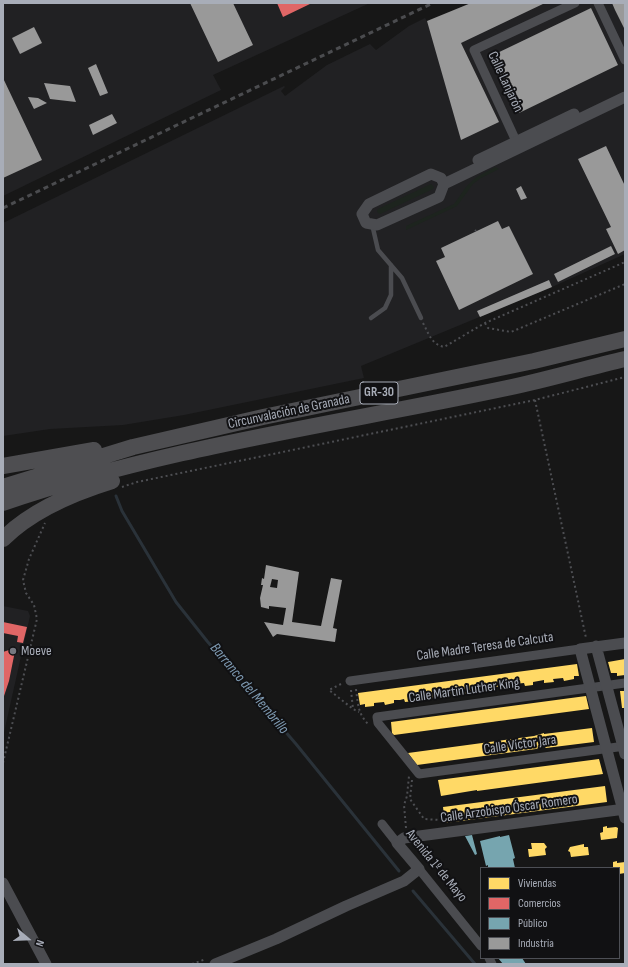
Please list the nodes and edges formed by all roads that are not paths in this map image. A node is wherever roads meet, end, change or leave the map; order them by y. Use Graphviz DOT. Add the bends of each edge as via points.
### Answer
graph roads {
  1 [pos="575,3"];
  2 [pos="598,3"];
  3 [pos="625,60"];
  4 [pos="625,90"];
  5 [pos="625,97"];
  6 [pos="516,141"];
  7 [pos="442,181"];
  8 [pos="372,224"];
  9 [pos="391,265"];
  10 [pos="372,318"];
  11 [pos="421,318"];
  12 [pos="625,339"];
  13 [pos="625,359"];
  14 [pos="250,439"];
  15 [pos="133,447"];
  16 [pos="3,466"];
  17 [pos="3,487"];
  18 [pos="3,504"];
  19 [pos="3,539"];
  20 [pos="625,642"];
  21 [pos="588,648"];
  22 [pos="350,681"];
  23 [pos="625,683"];
  24 [pos="606,686"];
  25 [pos="589,688"];
  26 [pos="605,748"];
  27 [pos="624,748"];
  28 [pos="417,772"];
  29 [pos="624,812"];
  30 [pos="382,824"];
  31 [pos="398,843"];
  32 [pos="418,869"];
  33 [pos="3,882"];
  34 [pos="480,945"];
  35 [pos="210,961"];
  36 [pos="46,964"];
  1 -- 6 [label="street, Calle Lanjarón" via="474,50"];
  2 -- 3 [label="street"];
  4 -- 6 [label="street"];
  5 -- 7 [label="street"];
  6 -- 7 [label="street"];
  7 -- 8 [label="street" via="439,196 376,225"];
  7 -- 8 [label="street" via="431,174 369,204 362,214 366,223"];
  8 -- 9 [label="lane" via="378,250"];
  9 -- 10 [label="lane" via="391,295 385,308"];
  9 -- 11 [label="lane" via="402,278"];
  12 -- 15 [label="highway, Circunvalación de Granada / GR-30"];
  13 -- 14 [label="highway, Circunvalación de Granada / GR-30" via="508,388"];
  14 -- 18 [label="highway, Circunvalación de Granada / GR-30" via="121,468"];
  14 -- 19 [label="highway" via="226,452 103,483 32,516"];
  15 -- 16 [label="highway" via="111,446"];
  15 -- 17 [label="highway, Circunvalación de Granada / GR-30"];
  20 -- 21 [label="street, Calle Madre Teresa de Calcuta"];
  21 -- 22 [label="street, Calle Madre Teresa de Calcuta"];
  21 -- 24 [label="street"];
  21 -- 25 [label="street"];
  23 -- 24 [label="street, Calle Martin Luther King"];
  24 -- 25 [label="street, Calle Martin Luther King"];
  24 -- 27 [label="street"];
  25 -- 26 [label="street"];
  25 -- 28 [label="street, Calle Martin Luther King" via="377,717 378,723"];
  26 -- 27 [label="street, Calle Víctor Jara"];
  26 -- 28 [label="street, Calle Víctor Jara"];
  26 -- 29 [label="street"];
  29 -- 31 [label="street, Calle Arzobispo Óscar Romero" via="404,838"];
  30 -- 31 [label="street, Avenida 1º de Mayo"];
  31 -- 32 [label="street, Avenida 1º de Mayo"];
  32 -- 34 [label="street, Avenida 1º de Mayo"];
  32 -- 35 [label="street" via="404,881 276,939"];
  33 -- 36 [label="street"];
}
